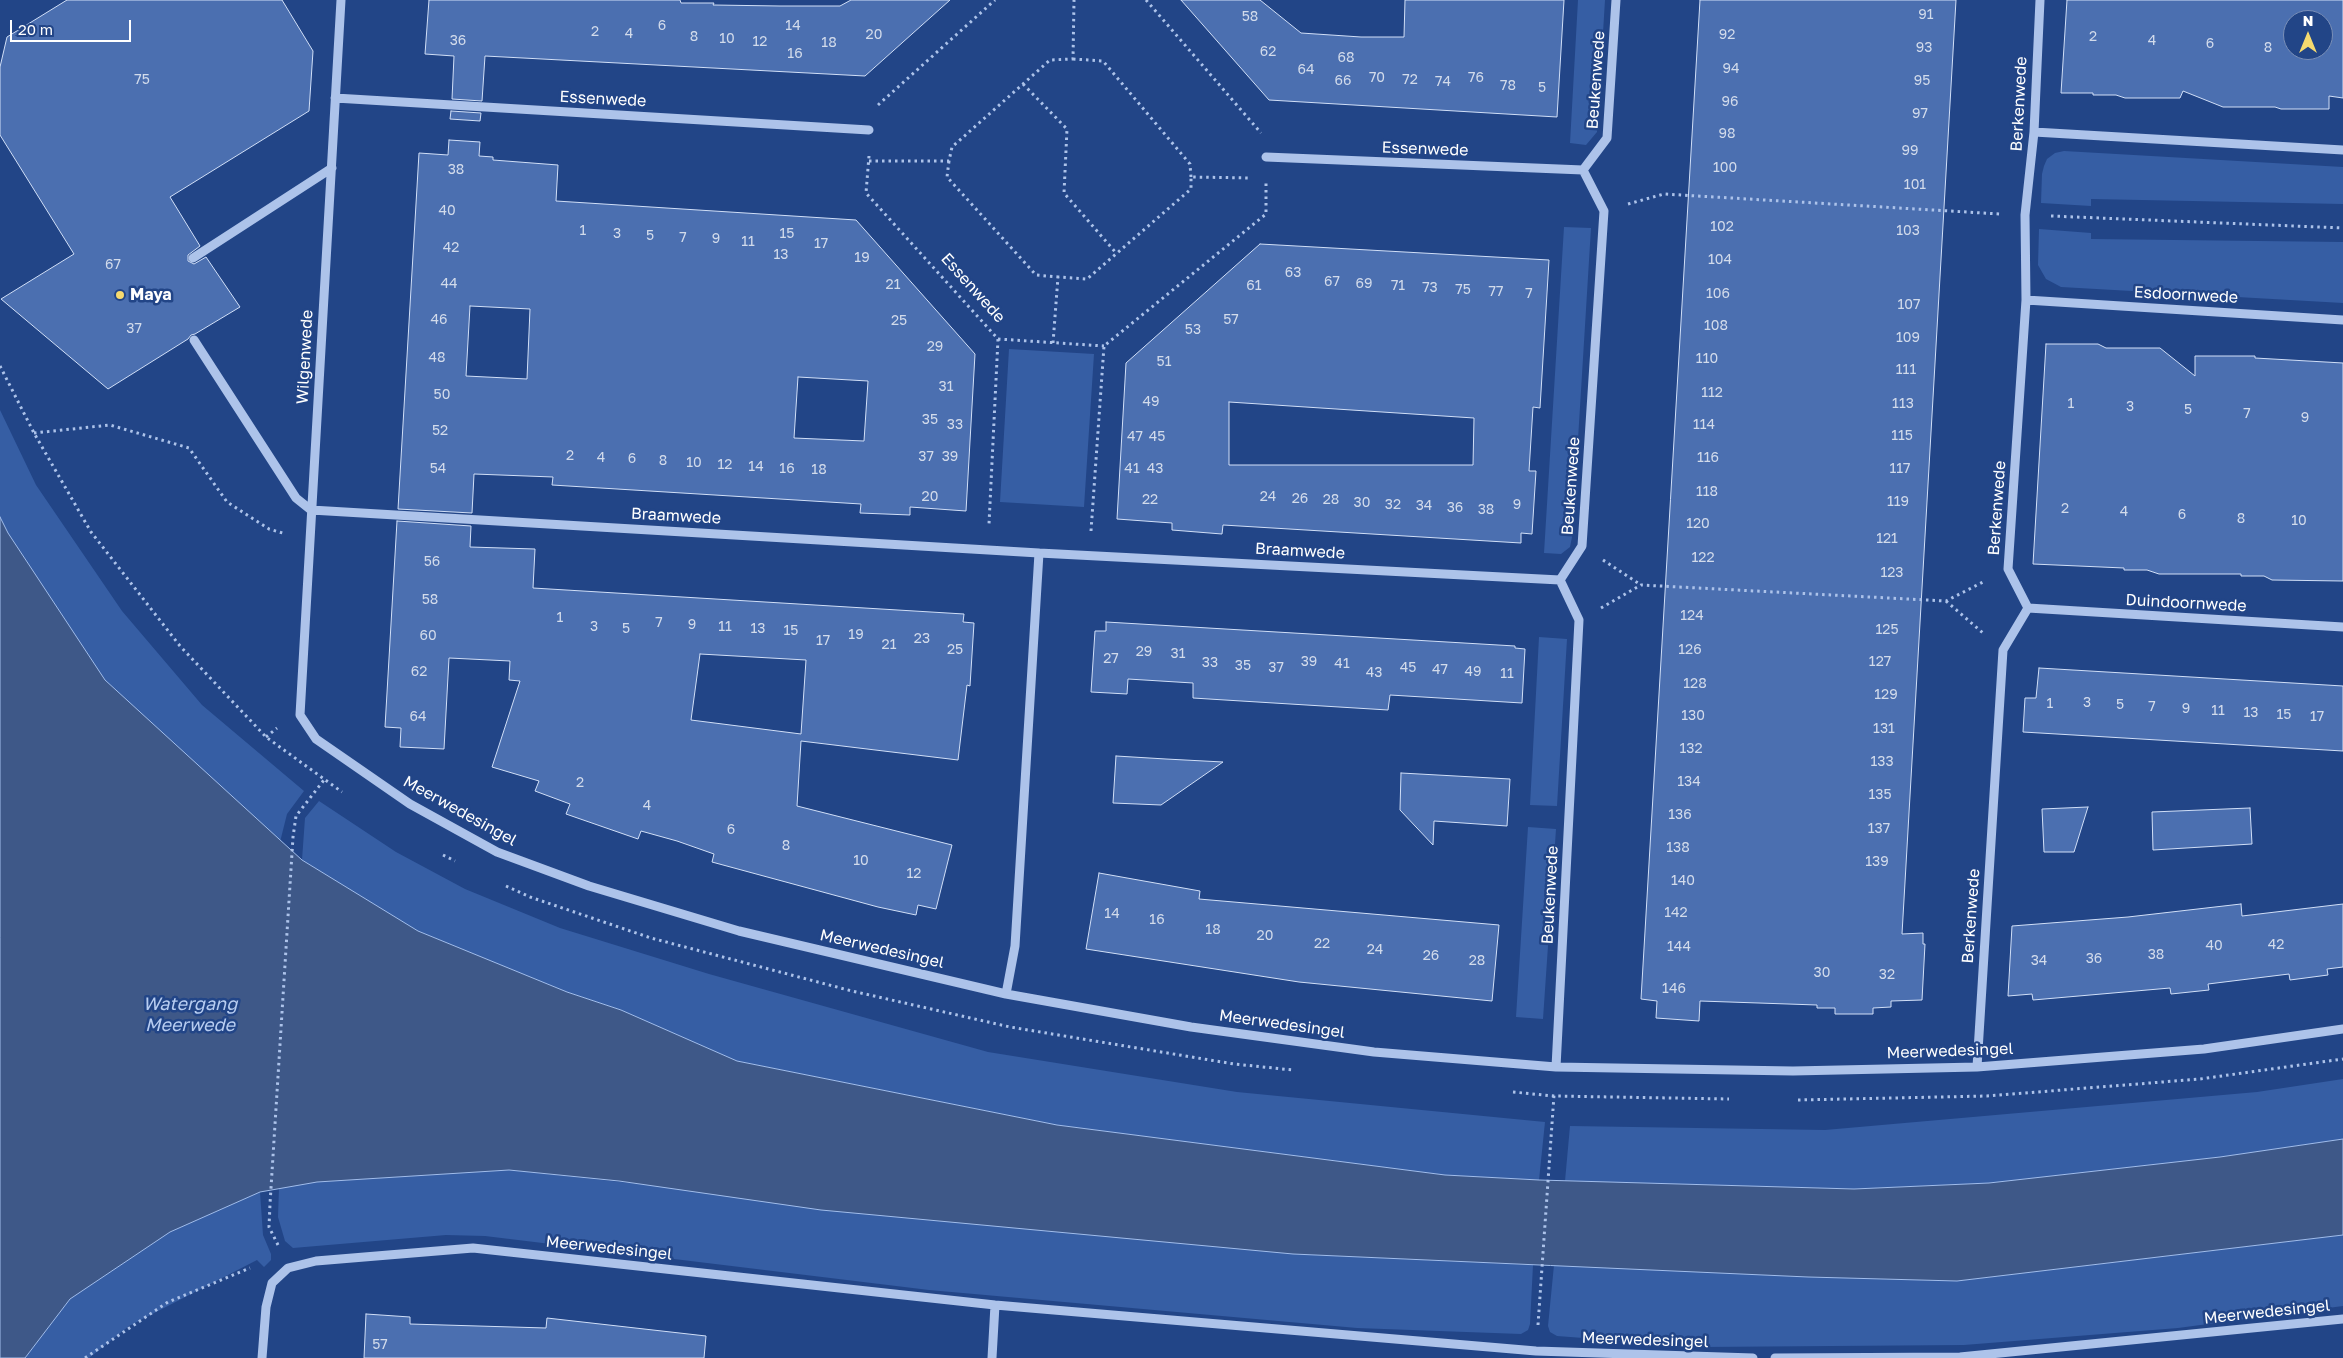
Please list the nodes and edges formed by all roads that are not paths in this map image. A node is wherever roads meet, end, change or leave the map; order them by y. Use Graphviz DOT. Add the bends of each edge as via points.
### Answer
graph roads {
  1 [pos="341,0"];
  2 [pos="1616,0"];
  3 [pos="2040,0"];
  4 [pos="335,98"];
  5 [pos="868,130"];
  6 [pos="2034,132"];
  7 [pos="2343,150"];
  8 [pos="1266,157"];
  9 [pos="332,168"];
  10 [pos="1584,170"];
  11 [pos="193,258"];
  12 [pos="2026,300"];
  13 [pos="2343,320"];
  14 [pos="194,340"];
  15 [pos="311,510"];
  16 [pos="1039,553"];
  17 [pos="1560,580"];
  18 [pos="2028,608"];
  19 [pos="2343,627"];
  20 [pos="300,715"];
  21 [pos="1006,994"];
  22 [pos="2343,1029"];
  23 [pos="1556,1067"];
  24 [pos="1977,1067"];
  25 [pos="995,1305"];
  26 [pos="2343,1319"];
  27 [pos="1536,1355"];
  28 [pos="262,1358"];
  29 [pos="992,1358"];
  30 [pos="1753,1358"];
  31 [pos="1775,1358"];
  32 [pos="1960,1358"];
  1 -- 4 [label="street, Wilgenwede"];
  2 -- 10 [label="street, Beukenwede" via="1607,138"];
  3 -- 6 [label="street, Berkenwede"];
  4 -- 5 [label="street, Essenwede"];
  4 -- 9 [label="street, Wilgenwede"];
  6 -- 7 [label="street"];
  6 -- 12 [label="street, Berkenwede" via="2025,215"];
  8 -- 10 [label="street, Essenwede"];
  9 -- 11 [label="street"];
  9 -- 15 [label="street, Wilgenwede"];
  10 -- 17 [label="street, Beukenwede" via="1604,211 1582,546"];
  12 -- 13 [label="street, Esdoornwede"];
  12 -- 18 [label="street, Berkenwede" via="2008,569"];
  14 -- 15 [label="street" via="296,498"];
  15 -- 16 [label="street, Braamwede"];
  15 -- 20 [label="street, Wilgenwede"];
  16 -- 17 [label="street, Braamwede"];
  16 -- 21 [label="street" via="1015,946"];
  17 -- 23 [label="street, Beukenwede" via="1579,620"];
  18 -- 19 [label="street, Duindoornwede"];
  18 -- 24 [label="street, Berkenwede" via="2003,650"];
  20 -- 21 [label="street, Meerwedesingel" via="316,739 410,804 496,852 589,886 739,931"];
  21 -- 23 [label="street, Meerwedesingel" via="1191,1027 1355,1049"];
  22 -- 24 [label="street, Meerwedesingel" via="2204,1049"];
  23 -- 24 [label="street, Meerwedesingel" via="1793,1071"];
  25 -- 27 [label="street, Meerwedesingel"];
  25 -- 28 [label="street, Meerwedesingel" via="473,1248 316,1261 288,1268 272,1283 266,1306"];
  25 -- 29 [label="street"];
  26 -- 32 [label="street, Meerwedesingel"];
  27 -- 30 [label="street, Meerwedesingel"];
  31 -- 32 [label="street, Meerwedesingel"];
}
